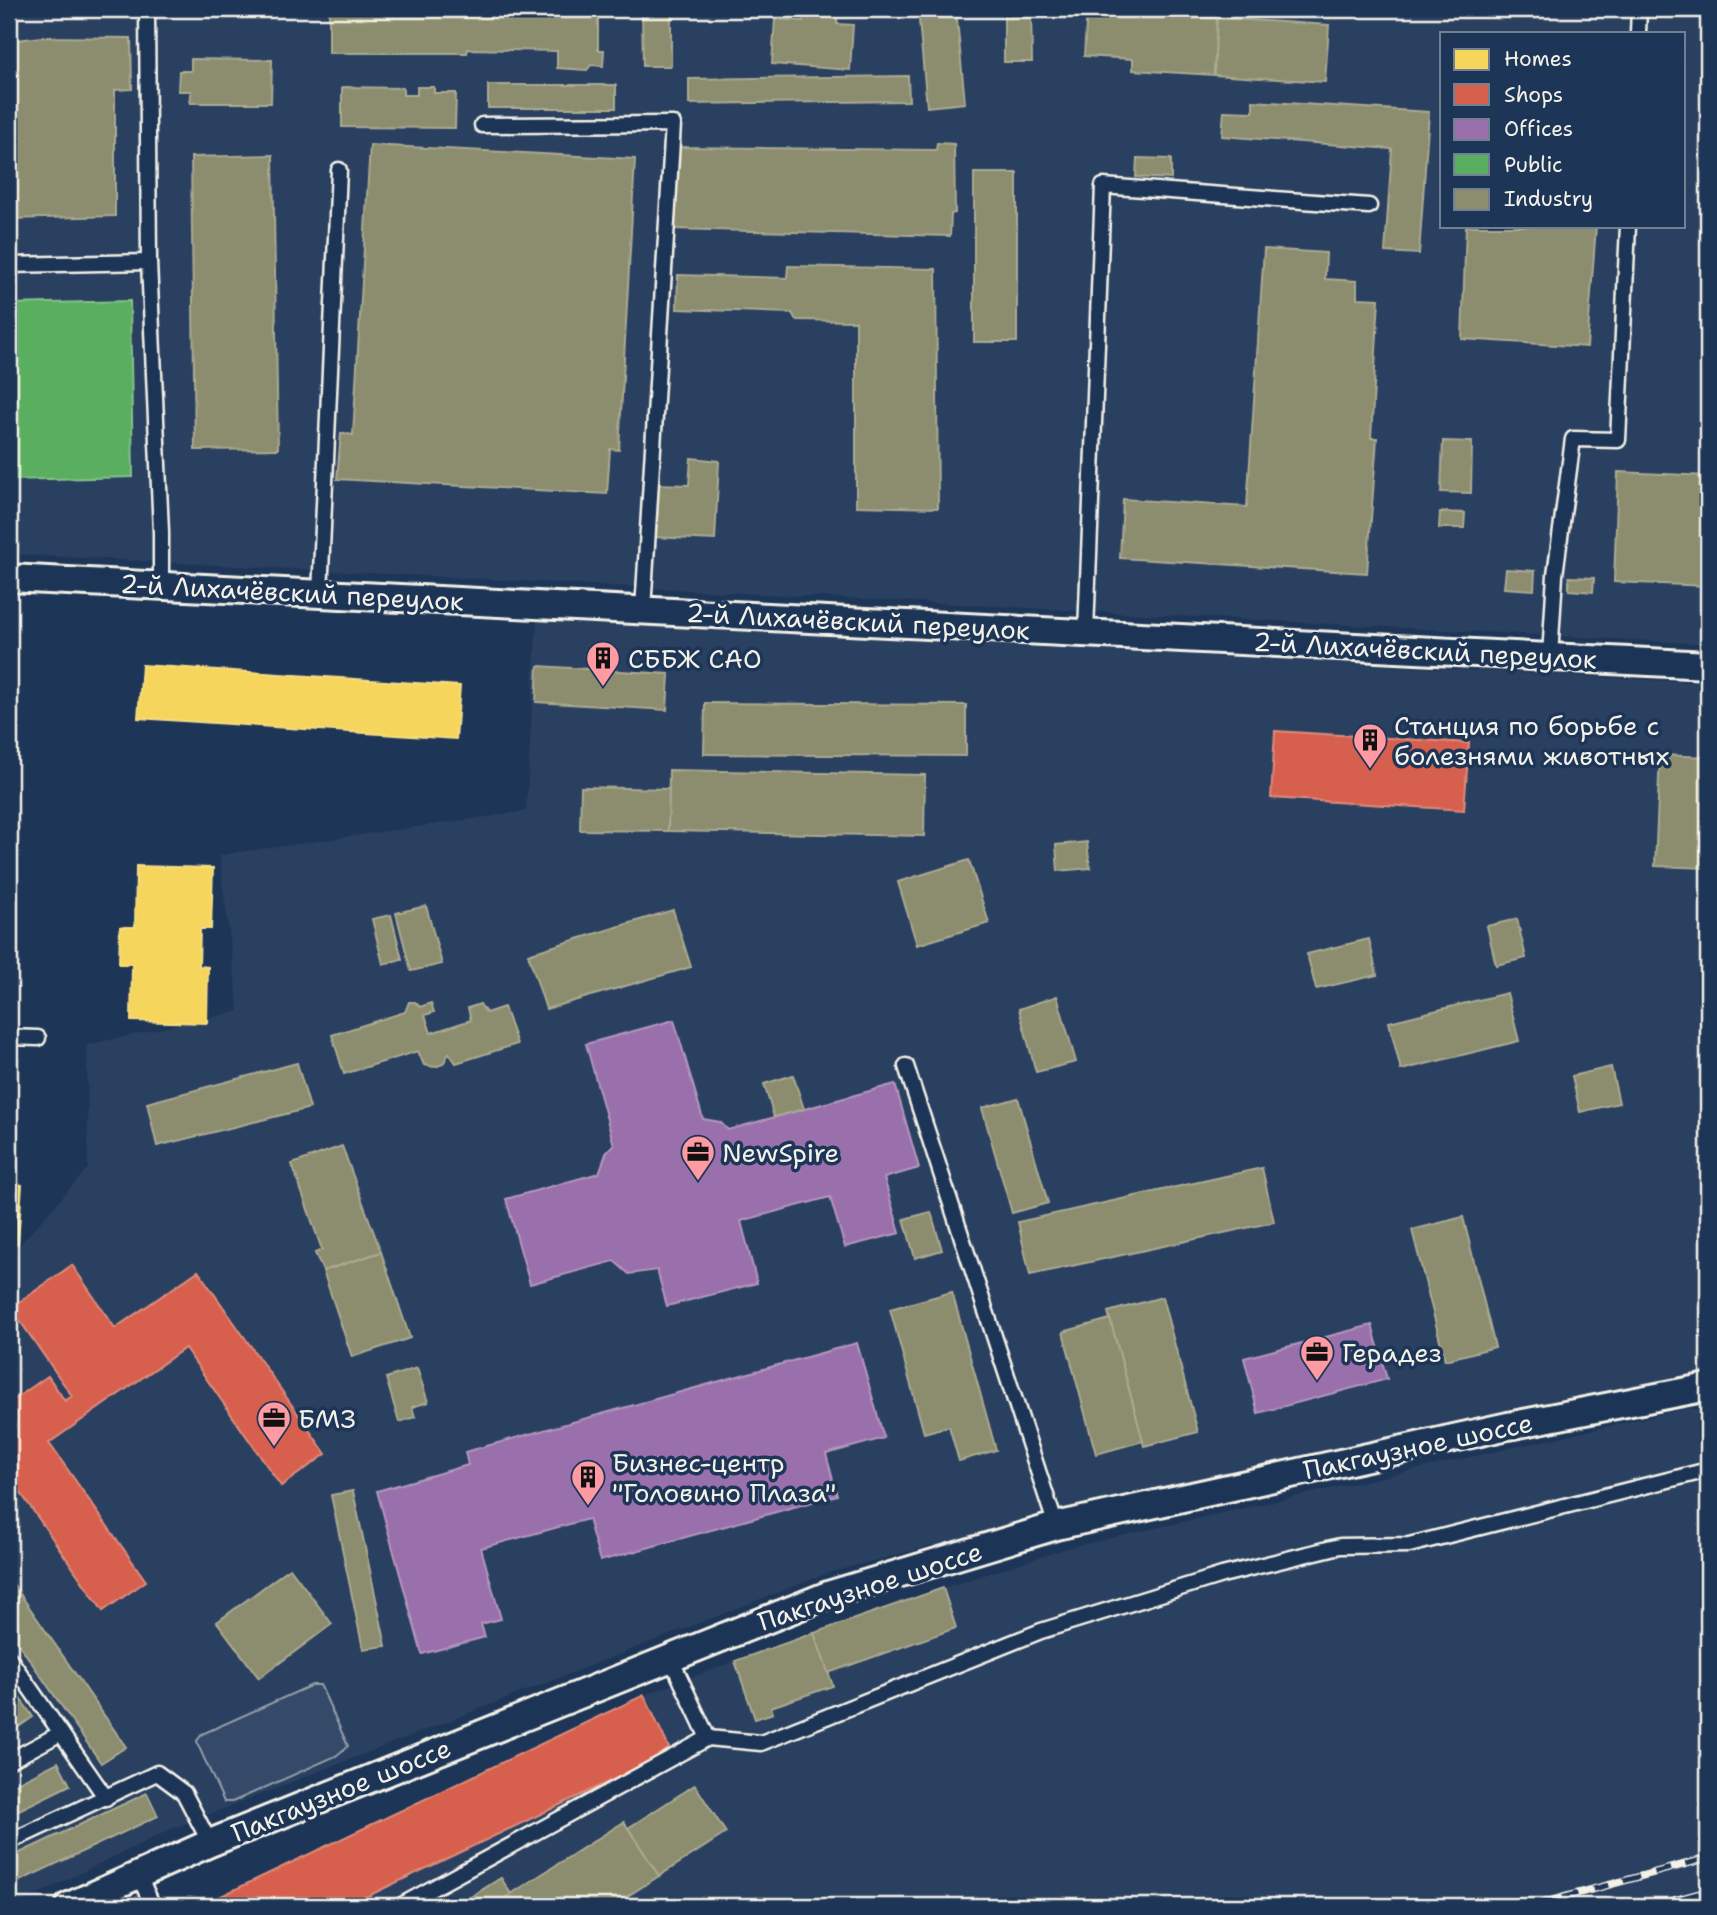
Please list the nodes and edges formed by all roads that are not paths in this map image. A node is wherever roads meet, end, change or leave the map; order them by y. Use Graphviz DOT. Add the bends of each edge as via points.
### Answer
graph roads {
  1 [pos="147,9"];
  2 [pos="1639,9"];
  3 [pos="1638,32"];
  4 [pos="482,125"];
  5 [pos="339,170"];
  6 [pos="1369,206"];
  7 [pos="1628,228"];
  8 [pos="149,262"];
  9 [pos="9,265"];
  10 [pos="9,578"];
  11 [pos="161,586"];
  12 [pos="320,594"];
  13 [pos="643,610"];
  14 [pos="1086,633"];
  15 [pos="1550,657"];
  16 [pos="1708,665"];
  17 [pos="9,1038"];
  18 [pos="38,1038"];
  19 [pos="906,1066"];
  20 [pos="1708,1387"];
  21 [pos="1708,1470"];
  22 [pos="1056,1526"];
  23 [pos="670,1657"];
  24 [pos="9,1658"];
  25 [pos="61,1732"];
  26 [pos="708,1738"];
  27 [pos="9,1761"];
  28 [pos="106,1798"];
  29 [pos="9,1842"];
  30 [pos="209,1843"];
  31 [pos="138,1874"];
  32 [pos="69,1906"];
  33 [pos="153,1906"];
  34 [pos="400,1906"];
  1 -- 8 [label="lane"];
  2 -- 3 [label="lane"];
  4 -- 13 [label="lane" via="673,124"];
  5 -- 12 [label="lane"];
  6 -- 14 [label="lane" via="1102,186"];
  7 -- 15 [label="lane" via="1618,440 1573,439 1555,575"];
  8 -- 9 [label="lane"];
  8 -- 11 [label="lane"];
  10 -- 11 [label="street, 2-й Лихачёвский переулок"];
  11 -- 12 [label="street, 2-й Лихачёвский переулок"];
  12 -- 13 [label="street, 2-й Лихачёвский переулок"];
  13 -- 14 [label="street, 2-й Лихачёвский переулок"];
  14 -- 15 [label="street, 2-й Лихачёвский переулок"];
  15 -- 16 [label="street, 2-й Лихачёвский переулок"];
  17 -- 18 [label="lane"];
  19 -- 22 [label="lane"];
  20 -- 22 [label="street, Пакгаузное шоссе" via="1508,1426"];
  21 -- 26 [label="lane" via="1409,1545 1340,1546 1222,1575 1041,1631 761,1742"];
  22 -- 23 [label="street, Пакгаузное шоссе" via="828,1595"];
  23 -- 26 [label="lane"];
  23 -- 30 [label="street, Пакгаузное шоссе"];
  24 -- 25 [label="lane"];
  25 -- 27 [label="lane"];
  25 -- 28 [label="lane"];
  26 -- 34 [label="lane"];
  28 -- 29 [label="lane"];
  28 -- 30 [label="lane" via="157,1773 184,1793"];
  30 -- 31 [label="street, Пакгаузное шоссе"];
  31 -- 32 [label="street, Пакгаузное шоссе"];
  31 -- 33 [label="lane"];
}
